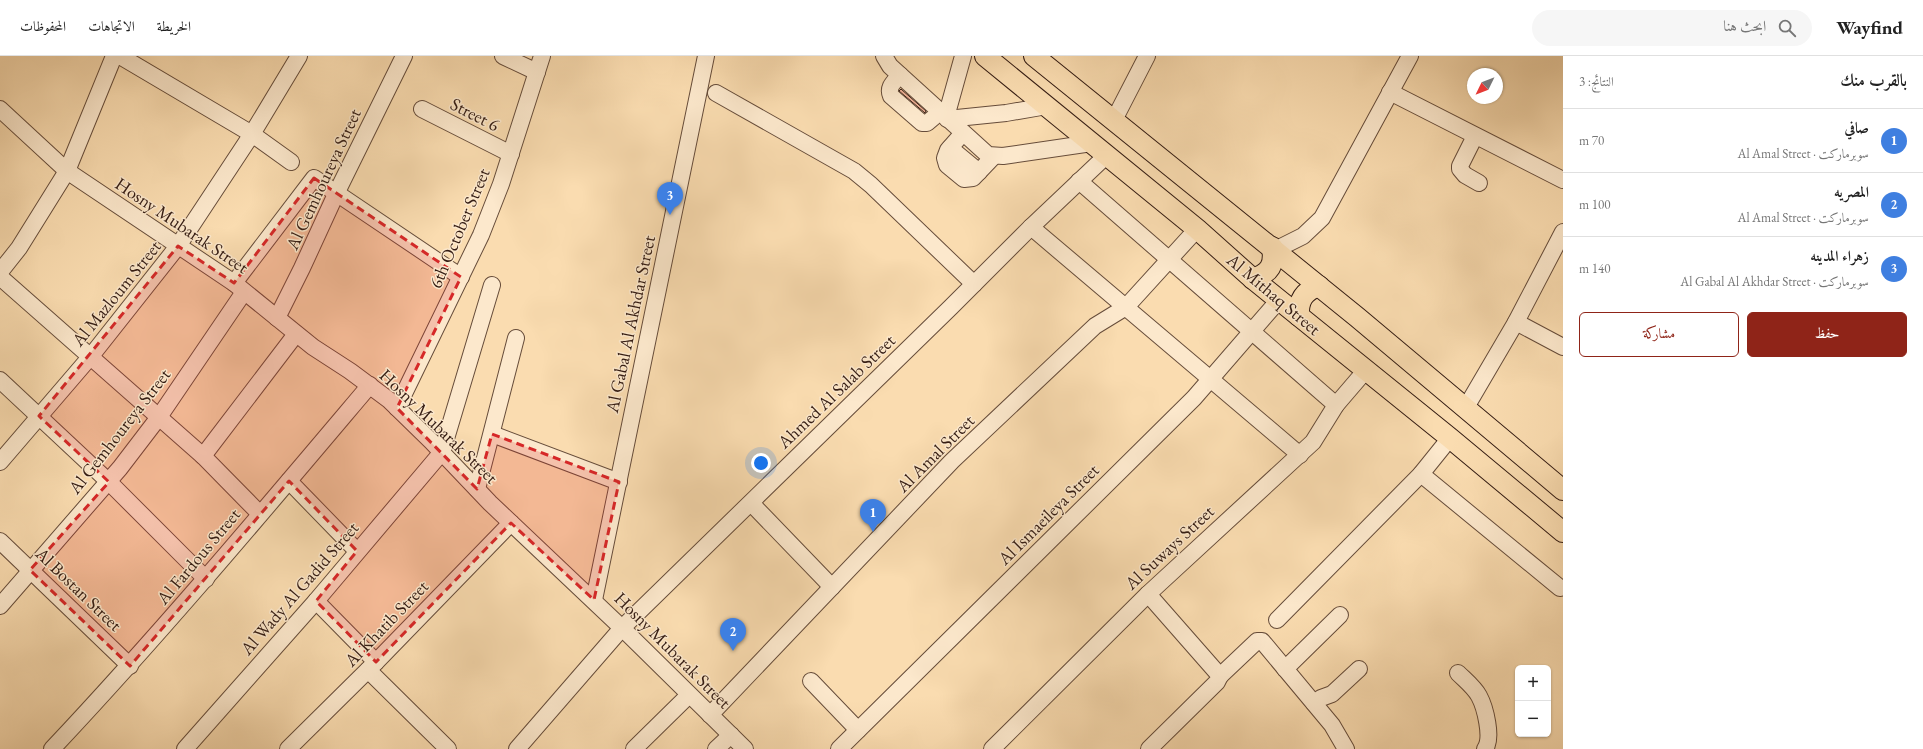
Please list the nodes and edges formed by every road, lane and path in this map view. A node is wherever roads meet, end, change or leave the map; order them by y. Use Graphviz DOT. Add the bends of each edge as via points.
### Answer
graph roads {
  1 [pos="114,56"];
  2 [pos="120,56"];
  3 [pos="299,56"];
  4 [pos="404,56"];
  5 [pos="503,56"];
  6 [pos="542,56"];
  7 [pos="706,56"];
  8 [pos="884,56"];
  9 [pos="963,56"];
  10 [pos="985,56"];
  11 [pos="1034,56"];
  12 [pos="1147,56"];
  13 [pos="1409,56"];
  14 [pos="537,72"];
  15 [pos="900,75"];
  16 [pos="1390,92"];
  17 [pos="716,93"];
  18 [pos="1047,106"];
  19 [pos="0,109"];
  20 [pos="422,109"];
  21 [pos="944,116"];
  22 [pos="1114,120"];
  23 [pos="963,133"];
  24 [pos="252,134"];
  25 [pos="1475,136"];
  26 [pos="1092,143"];
  27 [pos="511,154"];
  28 [pos="1108,155"];
  29 [pos="994,156"];
  30 [pos="291,162"];
  31 [pos="67,171"];
  32 [pos="1563,180"];
  33 [pos="1079,181"];
  34 [pos="1479,183"];
  35 [pos="336,194"];
  36 [pos="1031,227"];
  37 [pos="1197,229"];
  38 [pos="1563,232"];
  39 [pos="178,246"];
  40 [pos="1273,249"];
  41 [pos="1169,260"];
  42 [pos="0,272"];
  43 [pos="0,277"];
  44 [pos="461,277"];
  45 [pos="1253,279"];
  46 [pos="974,284"];
  47 [pos="492,285"];
  48 [pos="1319,286"];
  49 [pos="239,287"];
  50 [pos="1280,300"];
  51 [pos="1126,307"];
  52 [pos="1299,316"];
  53 [pos="276,318"];
  54 [pos="1516,322"];
  55 [pos="1252,332"];
  56 [pos="296,334"];
  57 [pos="516,338"];
  58 [pos="1563,347"];
  59 [pos="90,356"];
  60 [pos="1366,370"];
  61 [pos="0,380"];
  62 [pos="1211,380"];
  63 [pos="370,385"];
  64 [pos="1336,405"];
  65 [pos="397,408"];
  66 [pos="1465,409"];
  67 [pos="39,416"];
  68 [pos="159,417"];
  69 [pos="492,434"];
  70 [pos="1450,438"];
  71 [pos="442,452"];
  72 [pos="1300,455"];
  73 [pos="203,456"];
  74 [pos="0,462"];
  75 [pos="1421,474"];
  76 [pos="289,481"];
  77 [pos="109,482"];
  78 [pos="618,482"];
  79 [pos="477,489"];
  80 [pos="1563,490"];
  81 [pos="751,503"];
  82 [pos="260,514"];
  83 [pos="511,523"];
  84 [pos="1563,532"];
  85 [pos="0,541"];
  86 [pos="357,551"];
  87 [pos="30,570"];
  88 [pos="206,579"];
  89 [pos="832,588"];
  90 [pos="1560,588"];
  91 [pos="1148,594"];
  92 [pos="594,600"];
  93 [pos="316,601"];
  94 [pos="0,606"];
  95 [pos="1340,615"];
  96 [pos="1277,620"];
  97 [pos="622,628"];
  98 [pos="130,666"];
  99 [pos="372,666"];
  100 [pos="1285,669"];
  101 [pos="1359,669"];
  102 [pos="1458,672"];
  103 [pos="1220,676"];
  104 [pos="811,681"];
  105 [pos="689,695"];
  106 [pos="1314,703"];
  107 [pos="710,715"];
  108 [pos="858,730"];
  109 [pos="731,736"];
  110 [pos="1008,743"];
  111 [pos="52,749"];
  112 [pos="185,749"];
  113 [pos="288,749"];
  114 [pos="448,749"];
  115 [pos="517,749"];
  116 [pos="634,749"];
  117 [pos="716,749"];
  118 [pos="745,749"];
  119 [pos="839,749"];
  120 [pos="992,749"];
  121 [pos="1149,749"];
  122 [pos="1346,749"];
  123 [pos="1485,749"];
  1 -- 31 [label="street"];
  2 -- 24 [label="street"];
  3 -- 24 [label="street, Al Mazloum Street"];
  4 -- 35 [label="street, Al Gemhoureya Street"];
  5 -- 14 [label="street"];
  6 -- 14 [label="street, 6th October Street"];
  7 -- 78 [label="street, Al Gabal Al Akhdar Street"];
  8 -- 15 [label="street"];
  9 -- 21 [label="street"];
  10 -- 18 [label="main road, Al Mithaq Street"];
  11 -- 22 [label="main road, Al Mithaq Street"];
  12 -- 22 [label="street"];
  13 -- 16 [label="street"];
  14 -- 27 [label="street, 6th October Street"];
  15 -- 21 [label="street"];
  15 -- 21 [label="street" via="891,86 891,96 922,123"];
  16 -- 25 [label="street"];
  16 -- 40 [label="street" via="1322,218 1303,236"];
  17 -- 46 [label="street" via="854,171"];
  18 -- 21 [label="street" via="1006,113"];
  18 -- 26 [label="main road, Al Mithaq Street"];
  19 -- 31 [label="street, Hosny Mubarak Street"];
  20 -- 27 [label="street, Street 6"];
  21 -- 23 [label="street"];
  22 -- 40 [label="main road, Al Mithaq Street"];
  23 -- 29 [label="street" via="984,152"];
  23 -- 29 [label="street" via="945,158 950,167 967,180 973,178"];
  24 -- 30 [label="street"];
  24 -- 39 [label="street, Al Mazloum Street"];
  25 -- 32 [label="street"];
  25 -- 34 [label="street" via="1460,170"];
  26 -- 28 [label="main road, Al Mithaq Street"];
  26 -- 29 [label="street"];
  27 -- 44 [label="street, 6th October Street" via="492,210"];
  28 -- 33 [label="street, Ahmed Al Salab Street"];
  28 -- 37 [label="main road, Al Mithaq Street"];
  31 -- 39 [label="street, Hosny Mubarak Street"];
  31 -- 42 [label="street" via="19,248"];
  33 -- 36 [label="street, Ahmed Al Salab Street"];
  33 -- 41 [label="street"];
  35 -- 44 [label="street"];
  35 -- 49 [label="street, Al Gemhoureya Street" via="314,178"];
  35 -- 53 [label="street, Al Gemhoureya Street"];
  36 -- 46 [label="street, Ahmed Al Salab Street"];
  36 -- 51 [label="street"];
  37 -- 41 [label="street, Al Amal Street"];
  37 -- 45 [label="main road, Al Mithaq Street"];
  38 -- 54 [label="street"];
  39 -- 49 [label="street, Hosny Mubarak Street"];
  39 -- 59 [label="street, Al Mazloum Street"];
  40 -- 45 [label="main road" via="1270,268 1263,275"];
  40 -- 48 [label="main road, Al Mithaq Street"];
  41 -- 51 [label="street, Al Amal Street"];
  41 -- 55 [label="street"];
  43 -- 59 [label="street"];
  44 -- 65 [label="street, 6th October Street"];
  45 -- 50 [label="main road, Al Mithaq Street"];
  46 -- 81 [label="street, Ahmed Al Salab Street"];
  47 -- 71 [label="street"];
  48 -- 52 [label="main road" via="1302,296"];
  48 -- 66 [label="main road, Al Mithaq Street"];
  49 -- 53 [label="street, Hosny Mubarak Street"];
  49 -- 68 [label="street, Al Gemhoureya Street"];
  50 -- 52 [label="main road, Al Mithaq Street"];
  50 -- 55 [label="street, Al Ismaeileya Street"];
  51 -- 62 [label="street"];
  51 -- 89 [label="street, Al Amal Street" via="1095,326 952,461"];
  52 -- 60 [label="main road, Al Mithaq Street"];
  53 -- 56 [label="street, Hosny Mubarak Street"];
  54 -- 58 [label="street"];
  54 -- 66 [label="street"];
  55 -- 62 [label="street, Al Ismaeileya Street"];
  55 -- 64 [label="street"];
  56 -- 63 [label="street, Hosny Mubarak Street"];
  56 -- 73 [label="street"];
  57 -- 69 [label="street"];
  59 -- 67 [label="street, Al Mazloum Street"];
  59 -- 68 [label="street"];
  60 -- 64 [label="street, Al Suways Street"];
  60 -- 70 [label="main road, Al Mithaq Street"];
  61 -- 67 [label="street"];
  62 -- 72 [label="street"];
  62 -- 108 [label="street, Al Ismaeileya Street"];
  63 -- 65 [label="street, Hosny Mubarak Street"];
  63 -- 76 [label="street, Al Fardous Street"];
  64 -- 72 [label="street, Al Suways Street" via="1320,433"];
  65 -- 71 [label="street, Hosny Mubarak Street"];
  66 -- 80 [label="main road, Al Mithaq Street"];
  67 -- 74 [label="street, Al Mazloum Street"];
  67 -- 77 [label="street"];
  68 -- 73 [label="street"];
  68 -- 77 [label="street, Al Gemhoureya Street"];
  69 -- 78 [label="street"];
  69 -- 79 [label="street"];
  70 -- 75 [label="street"];
  70 -- 84 [label="main road, Al Mithaq Street"];
  71 -- 79 [label="street, Hosny Mubarak Street"];
  71 -- 86 [label="street, Al Wady Al Gadid Street"];
  72 -- 91 [label="street, Al Suways Street"];
  73 -- 82 [label="street"];
  75 -- 90 [label="street"];
  75 -- 96 [label="street"];
  76 -- 82 [label="street, Al Fardous Street"];
  76 -- 86 [label="street"];
  77 -- 87 [label="street, Al Gemhoureya Street"];
  77 -- 88 [label="street"];
  78 -- 92 [label="street, Al Gabal Al Akhdar Street"];
  79 -- 83 [label="street, Hosny Mubarak Street"];
  81 -- 89 [label="street"];
  81 -- 97 [label="street, Ahmed Al Salab Street"];
  82 -- 88 [label="street, Al Fardous Street"];
  83 -- 92 [label="street, Hosny Mubarak Street"];
  83 -- 99 [label="street, Al Khatib Street"];
  85 -- 87 [label="street, Al Bostan Street"];
  86 -- 93 [label="street, Al Wady Al Gadid Street"];
  87 -- 94 [label="street, Al Gemhoureya Street"];
  87 -- 98 [label="street, Al Bostan Street"];
  88 -- 98 [label="street, Al Fardous Street"];
  89 -- 107 [label="street, Al Amal Street"];
  91 -- 103 [label="street"];
  91 -- 110 [label="street, Al Suways Street"];
  92 -- 97 [label="street, Hosny Mubarak Street"];
  93 -- 99 [label="street"];
  93 -- 112 [label="street, Al Wady Al Gadid Street"];
  95 -- 100 [label="street"];
  97 -- 105 [label="street, Hosny Mubarak Street"];
  97 -- 115 [label="street, Ahmed Al Salab Street"];
  98 -- 111 [label="street, Al Fardous Street"];
  99 -- 113 [label="street, Al Khatib Street"];
  99 -- 114 [label="street"];
  100 -- 103 [label="street" via="1259,640"];
  100 -- 106 [label="street"];
  101 -- 106 [label="street" via="1332,694"];
  102 -- 123 [label="street" via="1476,691 1480,700 1490,737"];
  103 -- 121 [label="street" via="1217,682"];
  104 -- 108 [label="street"];
  105 -- 107 [label="street, Hosny Mubarak Street"];
  105 -- 116 [label="street"];
  106 -- 122 [label="street" via="1332,725"];
  107 -- 109 [label="street, Hosny Mubarak Street"];
  108 -- 119 [label="street, Al Ismaeileya Street"];
  109 -- 117 [label="street"];
  109 -- 118 [label="street, Hosny Mubarak Street"];
  110 -- 120 [label="street, Al Suways Street"];
}
